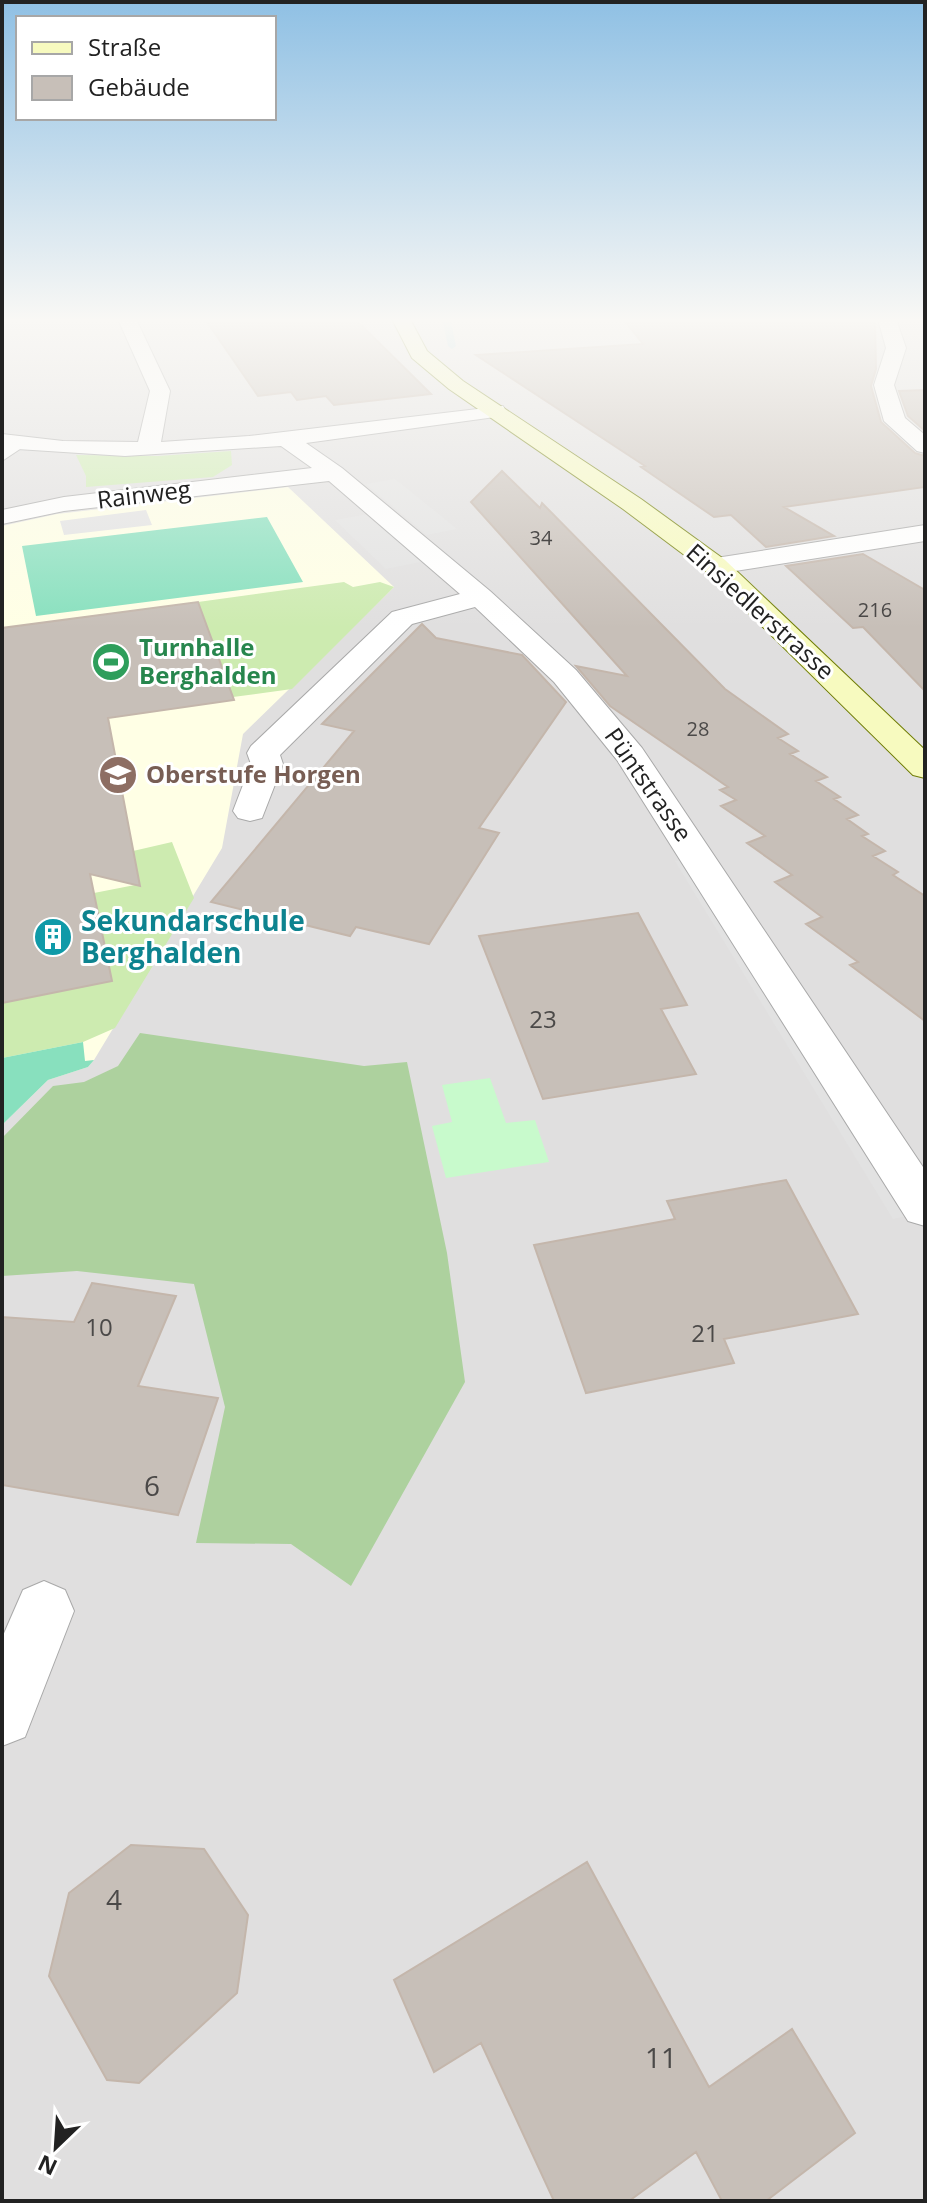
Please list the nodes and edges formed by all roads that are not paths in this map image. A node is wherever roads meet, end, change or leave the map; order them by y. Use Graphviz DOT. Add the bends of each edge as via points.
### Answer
graph roads {
  1 [pos="154,422"];
  2 [pos="411,422"];
  3 [pos="511,422"];
  4 [pos="896,422"];
  5 [pos="284,438"];
  6 [pos="8,446"];
  7 [pos="925,446"];
  8 [pos="148,449"];
  9 [pos="334,473"];
  10 [pos="2,517"];
  11 [pos="925,533"];
  12 [pos="716,566"];
  13 [pos="480,597"];
  14 [pos="925,768"];
  15 [pos="250,811"];
  16 [pos="925,1208"];
  17 [pos="44,1611"];
  18 [pos="2,1714"];
  1 -- 8 [label="street"];
  2 -- 5 [label="street"];
  3 -- 12 [label="main road, Einsiedlerstrasse"];
  4 -- 7 [label="street"];
  5 -- 8 [label="street"];
  5 -- 9 [label="street, Püntstrasse"];
  6 -- 8 [label="street"];
  9 -- 10 [label="street, Rainweg" via="64,504"];
  9 -- 13 [label="street, Püntstrasse"];
  11 -- 12 [label="street"];
  12 -- 14 [label="main road, Einsiedlerstrasse"];
  13 -- 15 [label="street" via="402,618 263,753 267,764"];
  13 -- 16 [label="street, Püntstrasse" via="565,676 630,755"];
  17 -- 18 [label="street"];
}
